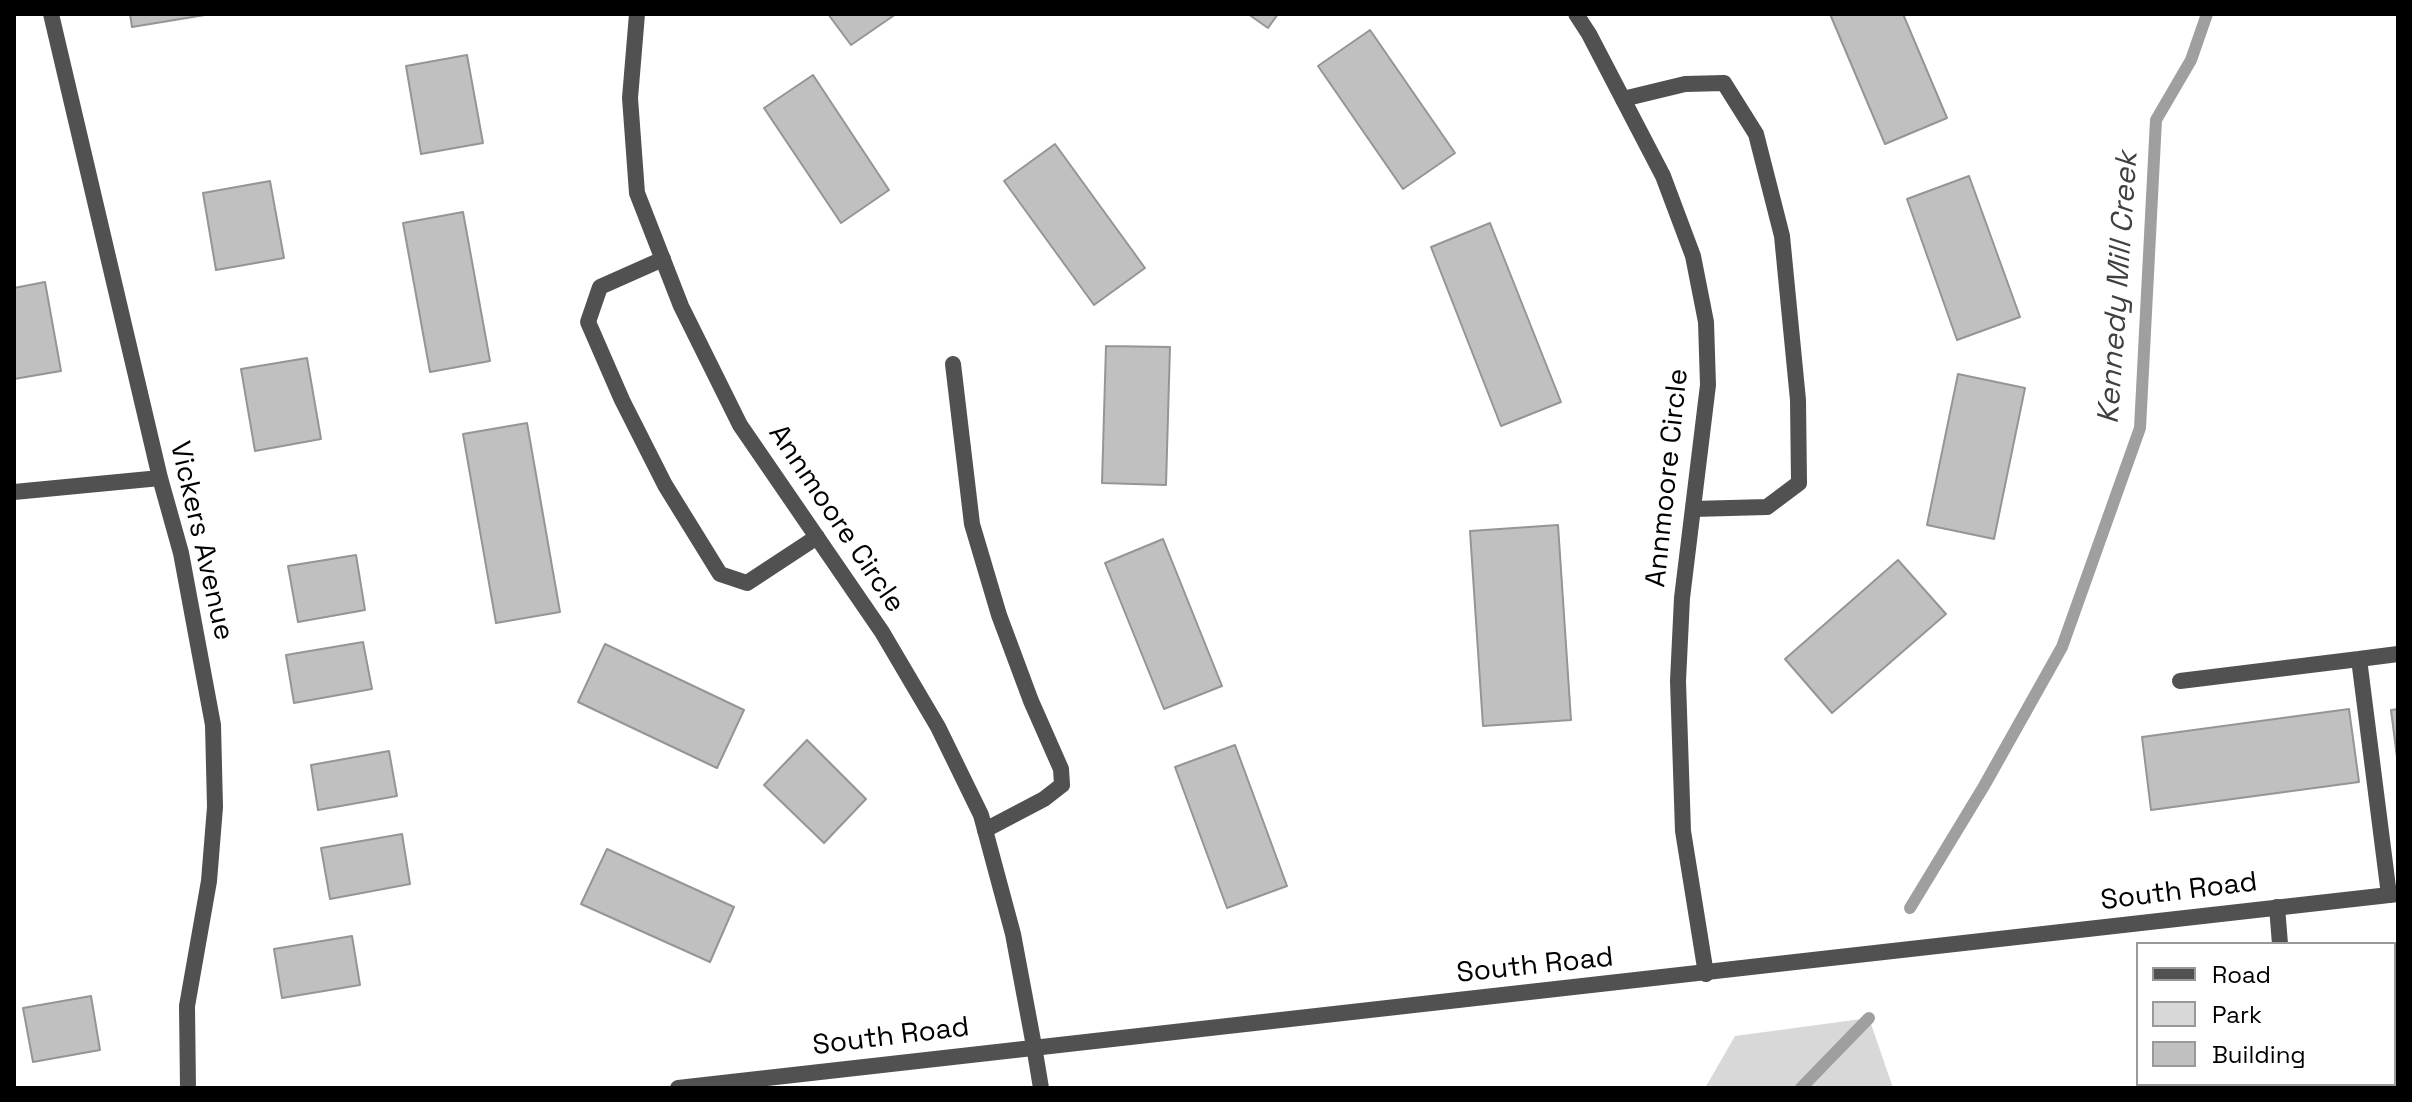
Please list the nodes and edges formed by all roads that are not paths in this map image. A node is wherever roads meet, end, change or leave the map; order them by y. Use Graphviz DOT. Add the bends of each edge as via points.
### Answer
graph roads {
  1 [pos="51,14"];
  2 [pos="637,14"];
  3 [pos="1576,14"];
  4 [pos="1623,99"];
  5 [pos="663,259"];
  6 [pos="953,364"];
  7 [pos="160,478"];
  8 [pos="14,492"];
  9 [pos="1693,509"];
  10 [pos="817,537"];
  11 [pos="2398,654"];
  12 [pos="2359,659"];
  13 [pos="2180,681"];
  14 [pos="985,830"];
  15 [pos="2394,895"];
  16 [pos="2277,907"];
  17 [pos="2280,942"];
  18 [pos="1706,974"];
  19 [pos="1034,1046"];
  20 [pos="188,1088"];
  21 [pos="678,1088"];
  22 [pos="1041,1088"];
  1 -- 7 [label="street, Vickers Avenue"];
  2 -- 5 [label="street, Annmoore Circle" via="630,98 637,193"];
  3 -- 4 [label="street, Annmoore Circle"];
  4 -- 9 [label="street, Annmoore Circle" via="1663,176 1693,256 1706,322 1708,385"];
  4 -- 9 [label="street" via="1685,84 1724,83 1756,134 1782,236 1798,400 1799,483 1767,507"];
  5 -- 10 [label="street, Annmoore Circle" via="740,425"];
  5 -- 10 [label="street" via="600,287 588,322 665,485 720,574 747,583"];
  6 -- 14 [label="street" via="972,524 999,615 1061,769 1062,785"];
  7 -- 8 [label="street"];
  7 -- 20 [label="street, Vickers Avenue" via="181,553 213,725 215,807 209,881 187,1006"];
  9 -- 18 [label="street, Annmoore Circle" via="1678,681 1683,831"];
  10 -- 14 [label="street, Annmoore Circle" via="938,727"];
  11 -- 12 [label="street"];
  12 -- 13 [label="street"];
  12 -- 15 [label="street"];
  14 -- 19 [label="street, Annmoore Circle" via="1013,934"];
  15 -- 16 [label="street, South Road"];
  16 -- 17 [label="street"];
  16 -- 18 [label="street, South Road"];
  18 -- 19 [label="street, South Road"];
  19 -- 21 [label="street, South Road"];
  19 -- 22 [label="street, Annmoore Circle"];
}
